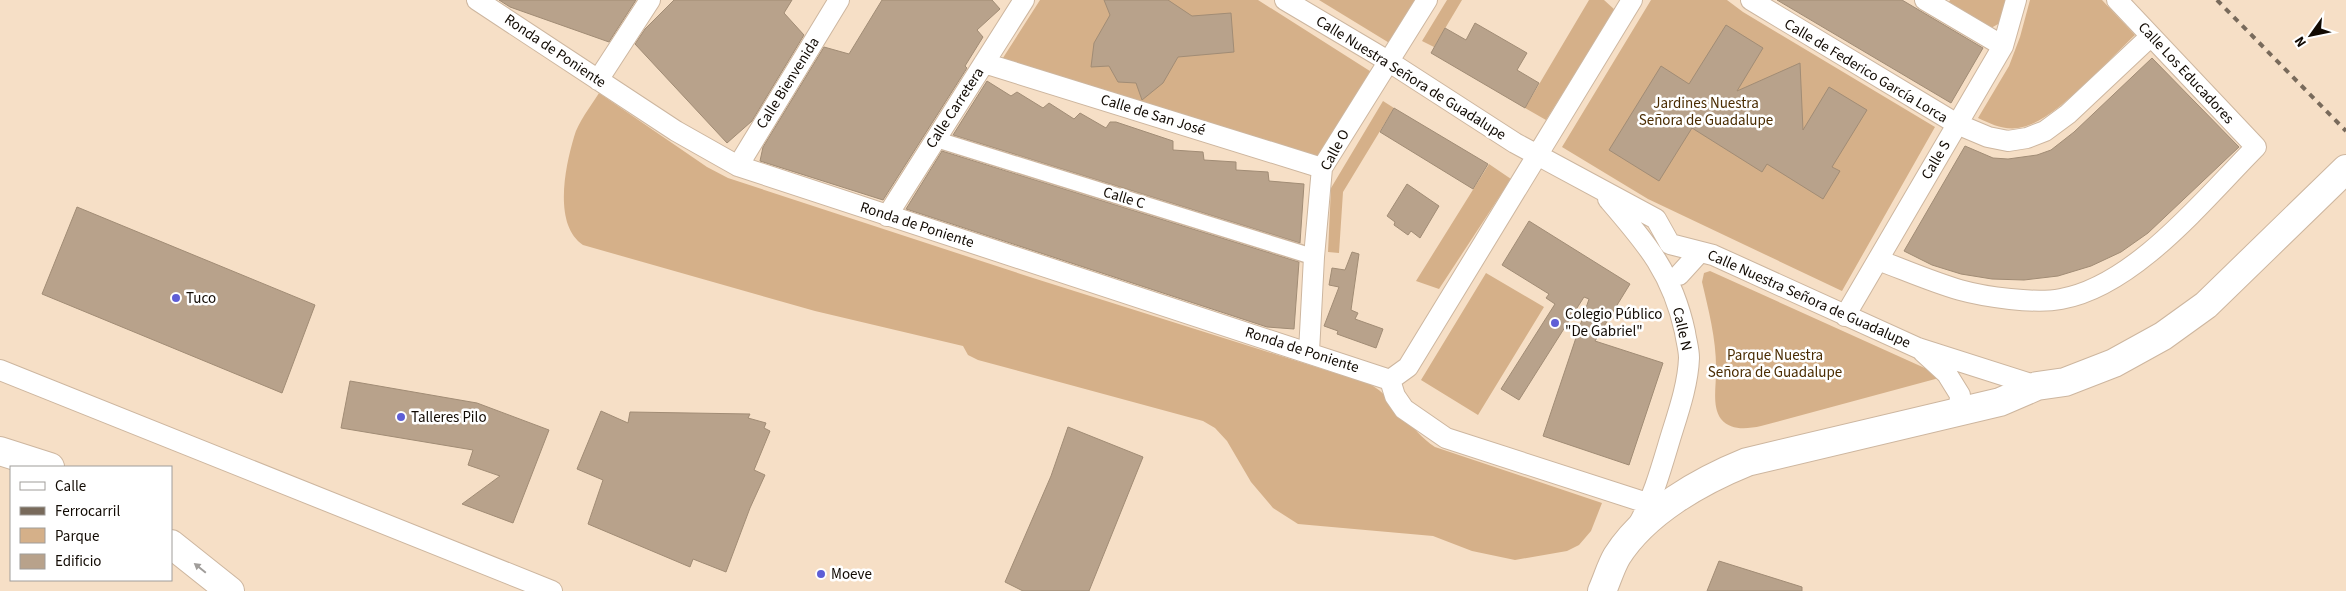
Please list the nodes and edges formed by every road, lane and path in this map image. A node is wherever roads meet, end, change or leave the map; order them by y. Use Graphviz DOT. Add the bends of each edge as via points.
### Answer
graph roads {
  1 [pos="477,0"];
  2 [pos="650,0"];
  3 [pos="839,0"];
  4 [pos="1024,0"];
  5 [pos="1285,0"];
  6 [pos="1427,0"];
  7 [pos="1632,0"];
  8 [pos="1751,0"];
  9 [pos="1926,0"];
  10 [pos="2016,0"];
  11 [pos="2117,0"];
  12 [pos="2151,36"];
  13 [pos="2003,46"];
  14 [pos="1388,61"];
  15 [pos="984,63"];
  16 [pos="598,80"];
  17 [pos="1957,124"];
  18 [pos="935,139"];
  19 [pos="1537,154"];
  20 [pos="738,166"];
  21 [pos="1322,168"];
  22 [pos="2346,169"];
  23 [pos="1600,190"];
  24 [pos="886,216"];
  25 [pos="1661,249"];
  26 [pos="1700,252"];
  27 [pos="1314,257"];
  28 [pos="1878,260"];
  29 [pos="1679,275"];
  30 [pos="1846,316"];
  31 [pos="1918,348"];
  32 [pos="1310,352"];
  33 [pos="1689,356"];
  34 [pos="0,370"];
  35 [pos="1390,380"];
  36 [pos="2037,386"];
  37 [pos="1959,412"];
  38 [pos="0,451"];
  39 [pos="47,466"];
  40 [pos="1644,502"];
  41 [pos="172,545"];
  42 [pos="1625,546"];
  43 [pos="230,591"];
  44 [pos="552,591"];
  45 [pos="1602,591"];
  1 -- 16 [label="street, Ronda de Poniente"];
  2 -- 16 [label="street"];
  3 -- 20 [label="street, Calle Bienvenida"];
  4 -- 15 [label="street, Calle Carretera"];
  5 -- 14 [label="street, Calle Nuestra Señora de Guadalupe"];
  6 -- 14 [label="street, Calle O"];
  7 -- 19 [label="street"];
  8 -- 17 [label="street, Calle de Federico García Lorca"];
  9 -- 13 [label="street"];
  10 -- 13 [label="street, Calle S"];
  11 -- 12 [label="street, Calle Los Educadores"];
  12 -- 17 [label="street, Calle de Federico García Lorca" via="2068,114 2045,131 2008,141 1988,137"];
  12 -- 28 [label="street, Calle Los Educadores" via="2256,147 2149,255 2103,284 2061,299 2016,300 1960,290"];
  13 -- 17 [label="street, Calle S"];
  14 -- 19 [label="street, Calle Nuestra Señora de Guadalupe"];
  14 -- 21 [label="street, Calle O"];
  15 -- 18 [label="street, Calle Carretera"];
  15 -- 21 [label="street, Calle de San José"];
  16 -- 20 [label="street, Ronda de Poniente" via="676,131"];
  17 -- 28 [label="street, Calle S"];
  18 -- 24 [label="street, Calle Carretera"];
  18 -- 27 [label="street, Calle C"];
  19 -- 23 [label="street, Calle Nuestra Señora de Guadalupe"];
  19 -- 35 [label="street" via="1408,367"];
  20 -- 24 [label="street, Ronda de Poniente"];
  21 -- 27 [label="street, Calle O"];
  22 -- 36 [label="main road" via="2206,305 2163,336 2114,363 2065,382"];
  23 -- 25 [label="street, Calle N" via="1643,239"];
  24 -- 32 [label="street, Ronda de Poniente"];
  25 -- 26 [label="street, Calle Nuestra Señora de Guadalupe"];
  25 -- 29 [label="street"];
  25 -- 33 [label="street, Calle N" via="1665,271 1681,314"];
  26 -- 29 [label="street, Calle Nuestra Señora de Guadalupe"];
  26 -- 30 [label="street, Calle Nuestra Señora de Guadalupe"];
  27 -- 32 [label="street, Calle O"];
  28 -- 30 [label="street, Calle S"];
  29 -- 33 [label="street" via="1686,297"];
  30 -- 31 [label="street, Calle Nuestra Señora de Guadalupe"];
  31 -- 36 [label="street, Calle Nuestra Señora de Guadalupe"];
  31 -- 37 [label="street, Calle Nuestra Señora de Guadalupe" via="1947,374 1960,395"];
  32 -- 35 [label="street, Ronda de Poniente"];
  33 -- 40 [label="street, Calle N" via="1688,376 1676,420"];
  34 -- 44 [label="street"];
  35 -- 40 [label="street" via="1404,409 1446,438"];
  36 -- 37 [label="main road" via="2000,402"];
  37 -- 42 [label="main road" via="1747,462 1718,473 1673,500"];
  38 -- 39 [label="main road"];
  40 -- 42 [label="street, Calle N"];
  43 -- 41 [label="main road, one-way"];
  42 -- 45 [label="main road"];
}
